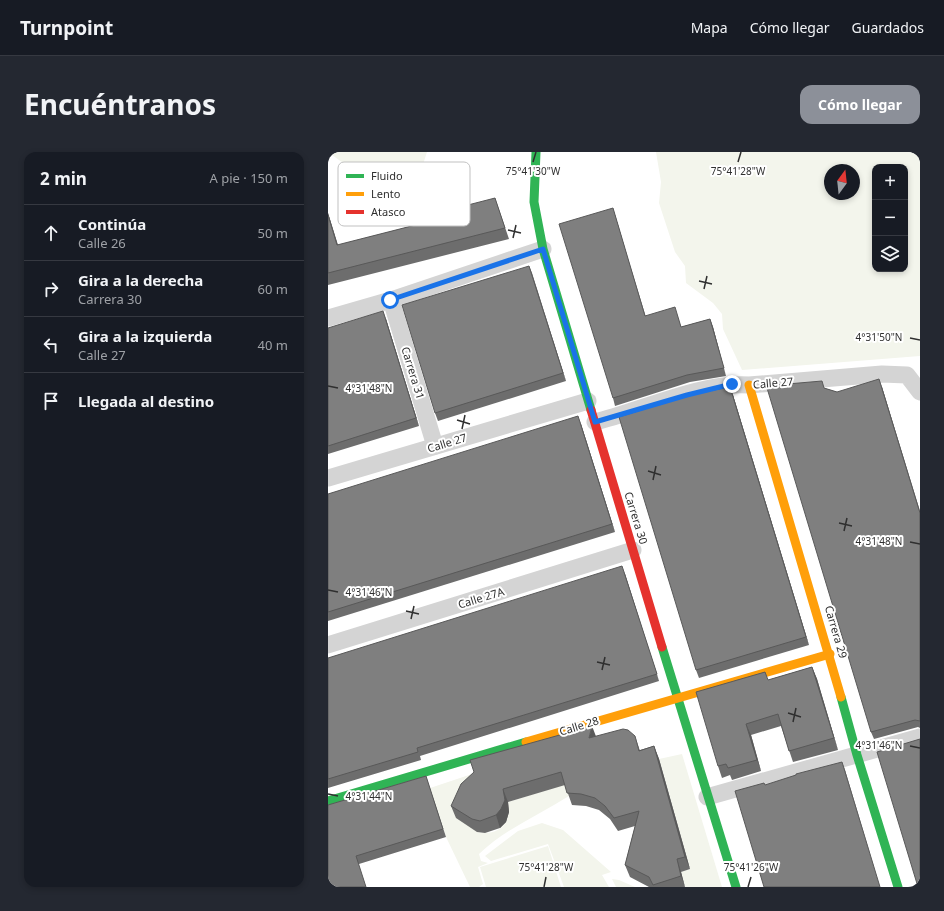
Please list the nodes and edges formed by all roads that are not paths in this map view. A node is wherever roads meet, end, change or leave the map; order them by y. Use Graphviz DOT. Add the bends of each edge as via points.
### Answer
graph roads {
  1 [pos="536,152"];
  2 [pos="543,249"];
  3 [pos="390,300"];
  4 [pos="328,318"];
  5 [pos="748,385"];
  6 [pos="920,392"];
  7 [pos="588,401"];
  8 [pos="595,422"];
  9 [pos="435,446"];
  10 [pos="328,478"];
  11 [pos="633,550"];
  12 [pos="328,645"];
  13 [pos="830,654"];
  14 [pos="677,697"];
  15 [pos="920,737"];
  16 [pos="857,755"];
  17 [pos="707,797"];
  18 [pos="328,801"];
  19 [pos="736,887"];
  20 [pos="898,887"];
  1 -- 2 [label="street, Carrera 30" via="534,202"];
  2 -- 3 [label="street"];
  2 -- 7 [label="street, Carrera 30"];
  3 -- 4 [label="street"];
  3 -- 9 [label="street, Carrera 31"];
  5 -- 6 [label="street, Calle 27" via="882,374 907,376"];
  5 -- 8 [label="street, Calle 27" via="732,384"];
  5 -- 13 [label="street, Carrera 29"];
  7 -- 8 [label="street, Carrera 30"];
  7 -- 9 [label="street, Calle 27"];
  8 -- 11 [label="street, Carrera 30"];
  9 -- 10 [label="street, Calle 27"];
  11 -- 12 [label="street, Calle 27A"];
  11 -- 14 [label="street, Carrera 30"];
  13 -- 14 [label="street, Calle 28"];
  13 -- 16 [label="street, Carrera 29"];
  14 -- 17 [label="street, Carrera 30"];
  14 -- 18 [label="street, Calle 28"];
  15 -- 16 [label="street"];
  16 -- 17 [label="street"];
  16 -- 20 [label="street, Carrera 29"];
  17 -- 19 [label="street, Carrera 30"];
}
